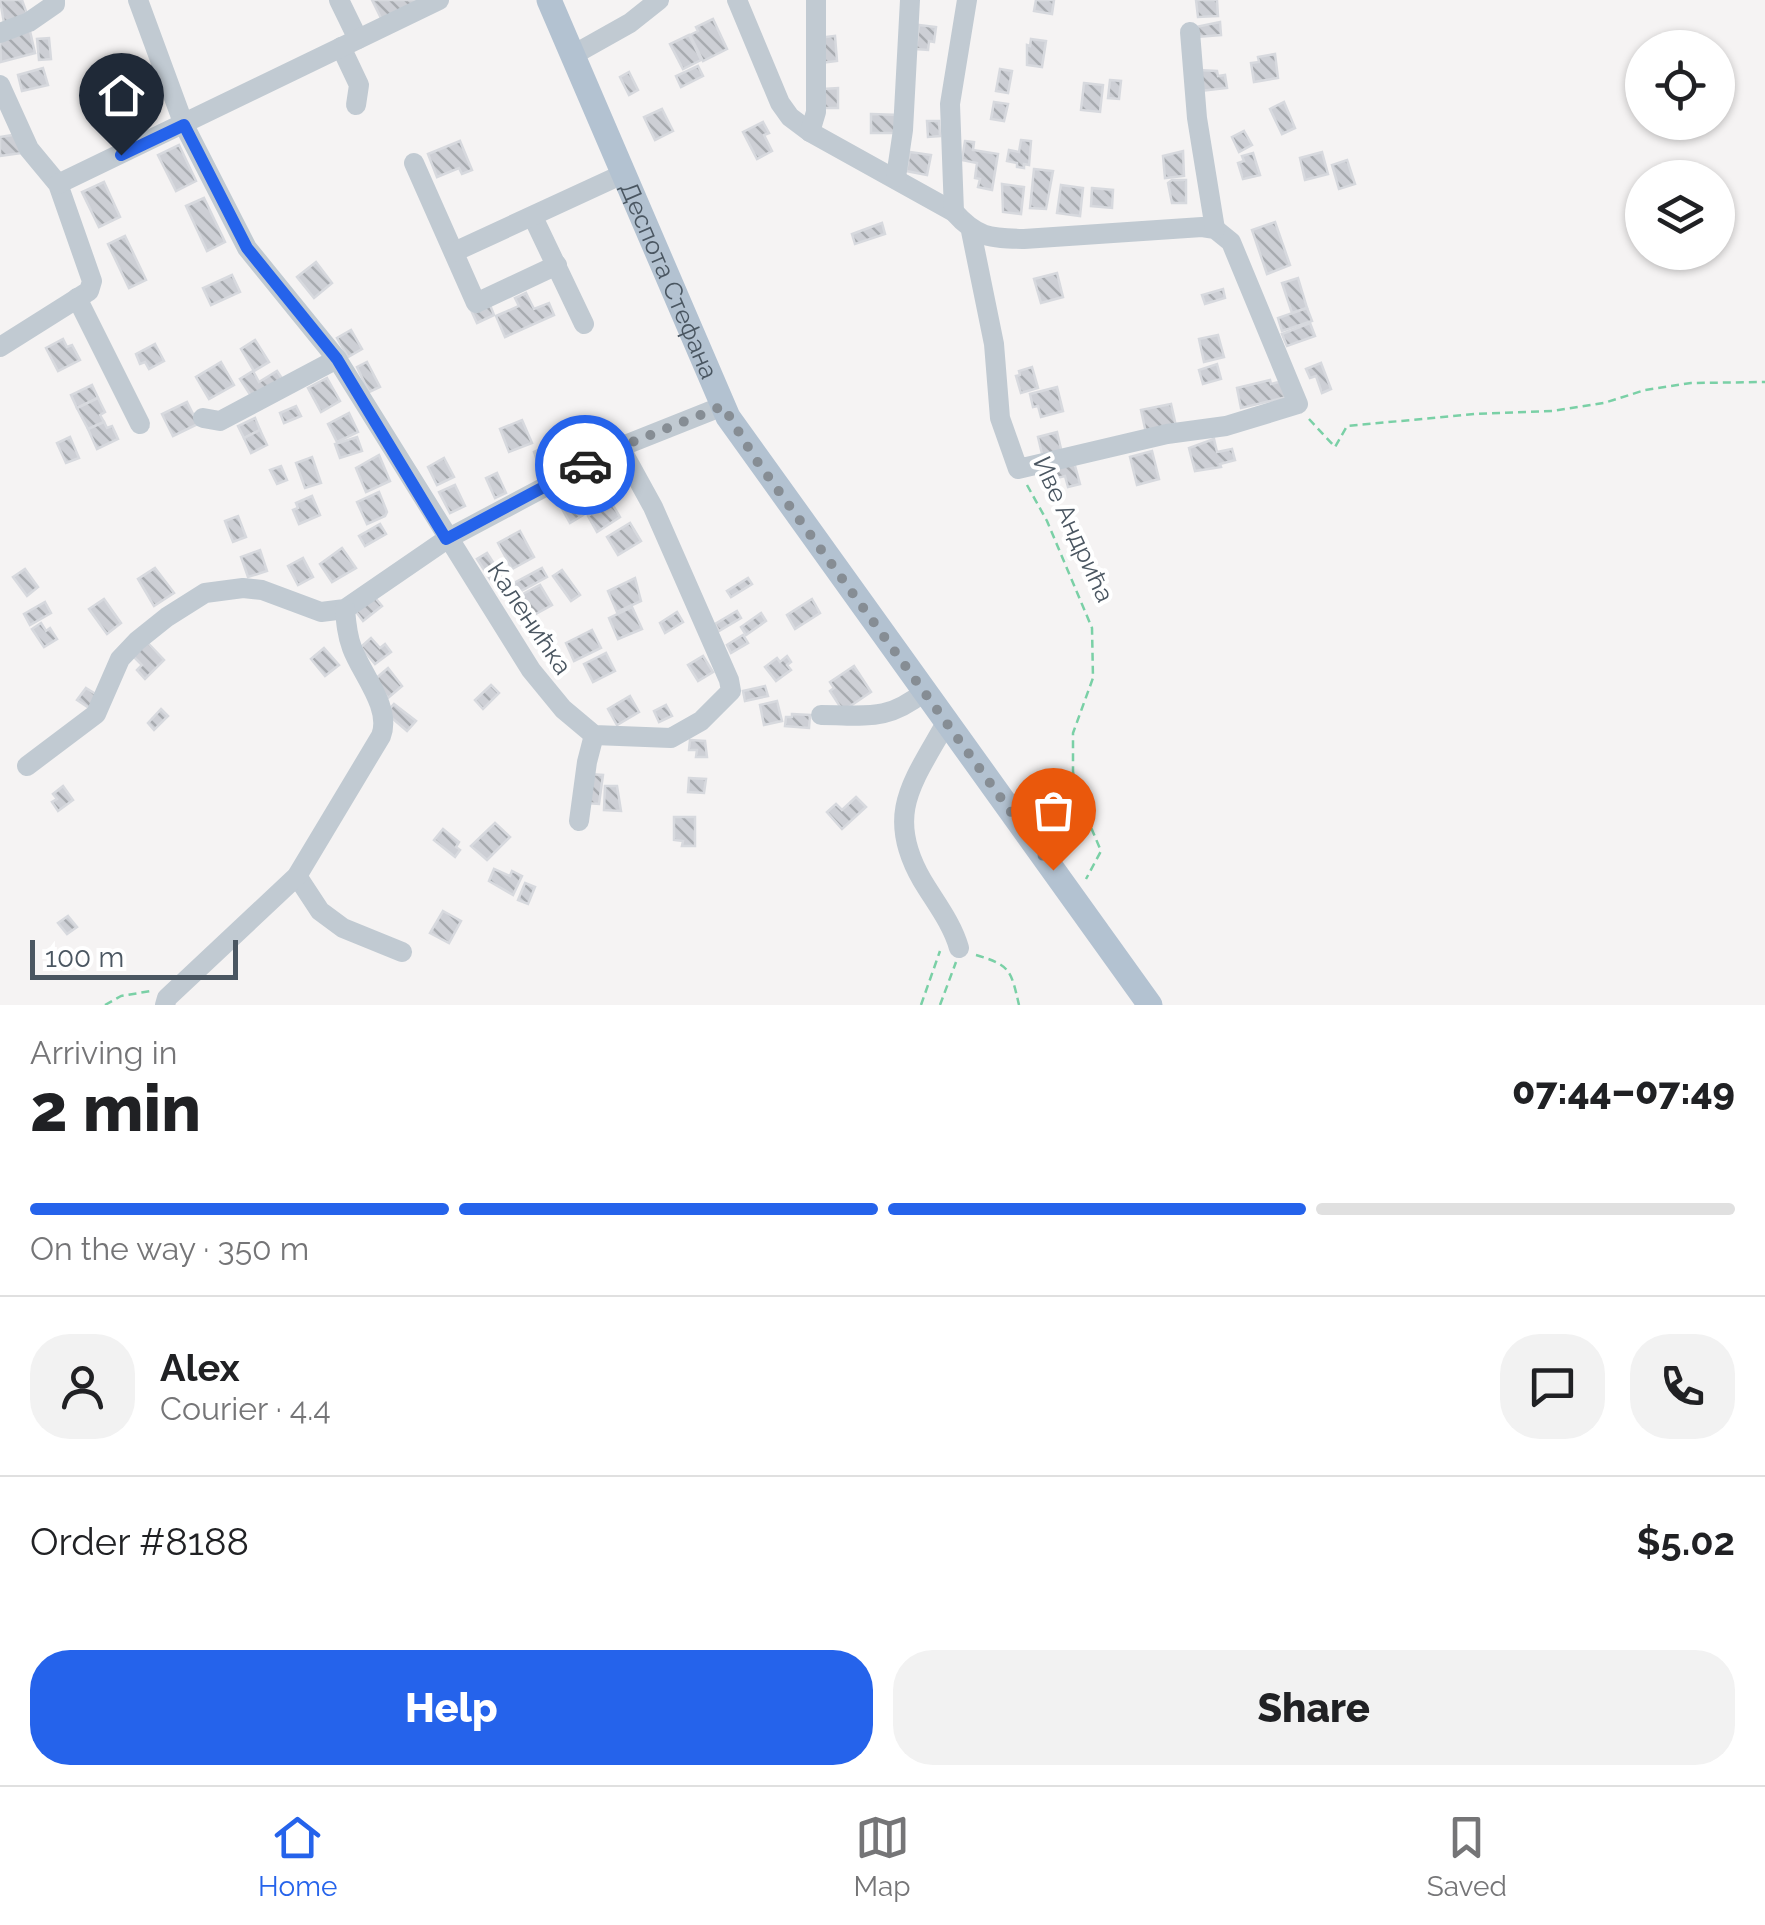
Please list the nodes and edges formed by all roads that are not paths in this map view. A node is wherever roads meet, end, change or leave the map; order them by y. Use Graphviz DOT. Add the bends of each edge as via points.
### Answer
graph roads {
  1 [pos="55,0"];
  2 [pos="138,0"];
  3 [pos="339,0"];
  4 [pos="439,0"];
  5 [pos="549,0"];
  6 [pos="659,0"];
  7 [pos="737,0"];
  8 [pos="816,0"];
  9 [pos="910,0"];
  10 [pos="967,0"];
  11 [pos="1190,32"];
  12 [pos="0,33"];
  13 [pos="350,43"];
  14 [pos="573,55"];
  15 [pos="0,85"];
  16 [pos="356,105"];
  17 [pos="184,125"];
  18 [pos="810,132"];
  19 [pos="414,163"];
  20 [pos="623,174"];
  21 [pos="896,177"];
  22 [pos="58,184"];
  23 [pos="954,212"];
  24 [pos="533,217"];
  25 [pos="1216,229"];
  26 [pos="971,231"];
  27 [pos="454,252"];
  28 [pos="556,266"];
  29 [pos="78,298"];
  30 [pos="584,324"];
  31 [pos="0,347"];
  32 [pos="337,359"];
  33 [pos="723,406"];
  34 [pos="203,418"];
  35 [pos="140,424"];
  36 [pos="620,447"];
  37 [pos="446,539"];
  38 [pos="345,609"];
  39 [pos="924,692"];
  40 [pos="821,716"];
  41 [pos="946,724"];
  42 [pos="594,736"];
  43 [pos="28,766"];
  44 [pos="579,821"];
  45 [pos="297,876"];
  46 [pos="958,943"];
  47 [pos="402,952"];
  48 [pos="166,1002"];
  49 [pos="1150,1005"];
  1 -- 12 [label="street" via="29,22"];
  2 -- 17 [label="street, Каленићка"];
  3 -- 13 [label="street"];
  4 -- 13 [label="street"];
  5 -- 14 [label="main road, Деспота Стефана"];
  6 -- 14 [label="street"];
  7 -- 18 [label="street" via="780,103"];
  8 -- 18 [label="street" via="816,112"];
  9 -- 21 [label="street"];
  10 -- 23 [label="street" via="949,116"];
  11 -- 25 [label="street"];
  13 -- 16 [label="street"];
  13 -- 17 [label="street"];
  14 -- 20 [label="main road, Деспота Стефана"];
  15 -- 22 [label="street" via="29,150"];
  17 -- 22 [label="street"];
  17 -- 32 [label="street, Каленићка" via="247,248"];
  18 -- 21 [label="street"];
  19 -- 27 [label="street"];
  20 -- 24 [label="street"];
  20 -- 33 [label="main road, Деспота Стефана"];
  21 -- 23 [label="street"];
  22 -- 29 [label="street" via="92,280 90,291"];
  23 -- 26 [label="street"];
  24 -- 27 [label="street"];
  24 -- 28 [label="street"];
  25 -- 26 [label="street" via="1024,238"];
  25 -- 26 [label="street, Иве Андрића" via="1231,242 1298,404 1226,426 1018,469 1000,418 994,344"];
  27 -- 28 [label="street" via="476,302"];
  28 -- 30 [label="street"];
  29 -- 31 [label="street"];
  29 -- 35 [label="street"];
  32 -- 34 [label="street" via="220,421"];
  32 -- 37 [label="street, Каленићка"];
  33 -- 36 [label="street"];
  33 -- 39 [label="main road, Деспота Стефана"];
  36 -- 37 [label="street"];
  36 -- 42 [label="street" via="653,507 731,692 701,722 671,738"];
  37 -- 38 [label="street"];
  37 -- 42 [label="street, Каленићка" via="530,670"];
  38 -- 43 [label="street" via="320,612 262,590 205,593 120,658 96,714"];
  38 -- 45 [label="street" via="348,638 384,728"];
  39 -- 40 [label="street" via="886,715"];
  39 -- 41 [label="main road, Деспота Стефана"];
  41 -- 46 [label="street" via="906,798 903,820 907,852"];
  41 -- 49 [label="main road, Деспота Стефана"];
  42 -- 44 [label="street"];
  45 -- 47 [label="street" via="320,911 343,928"];
  45 -- 48 [label="street"];
}
